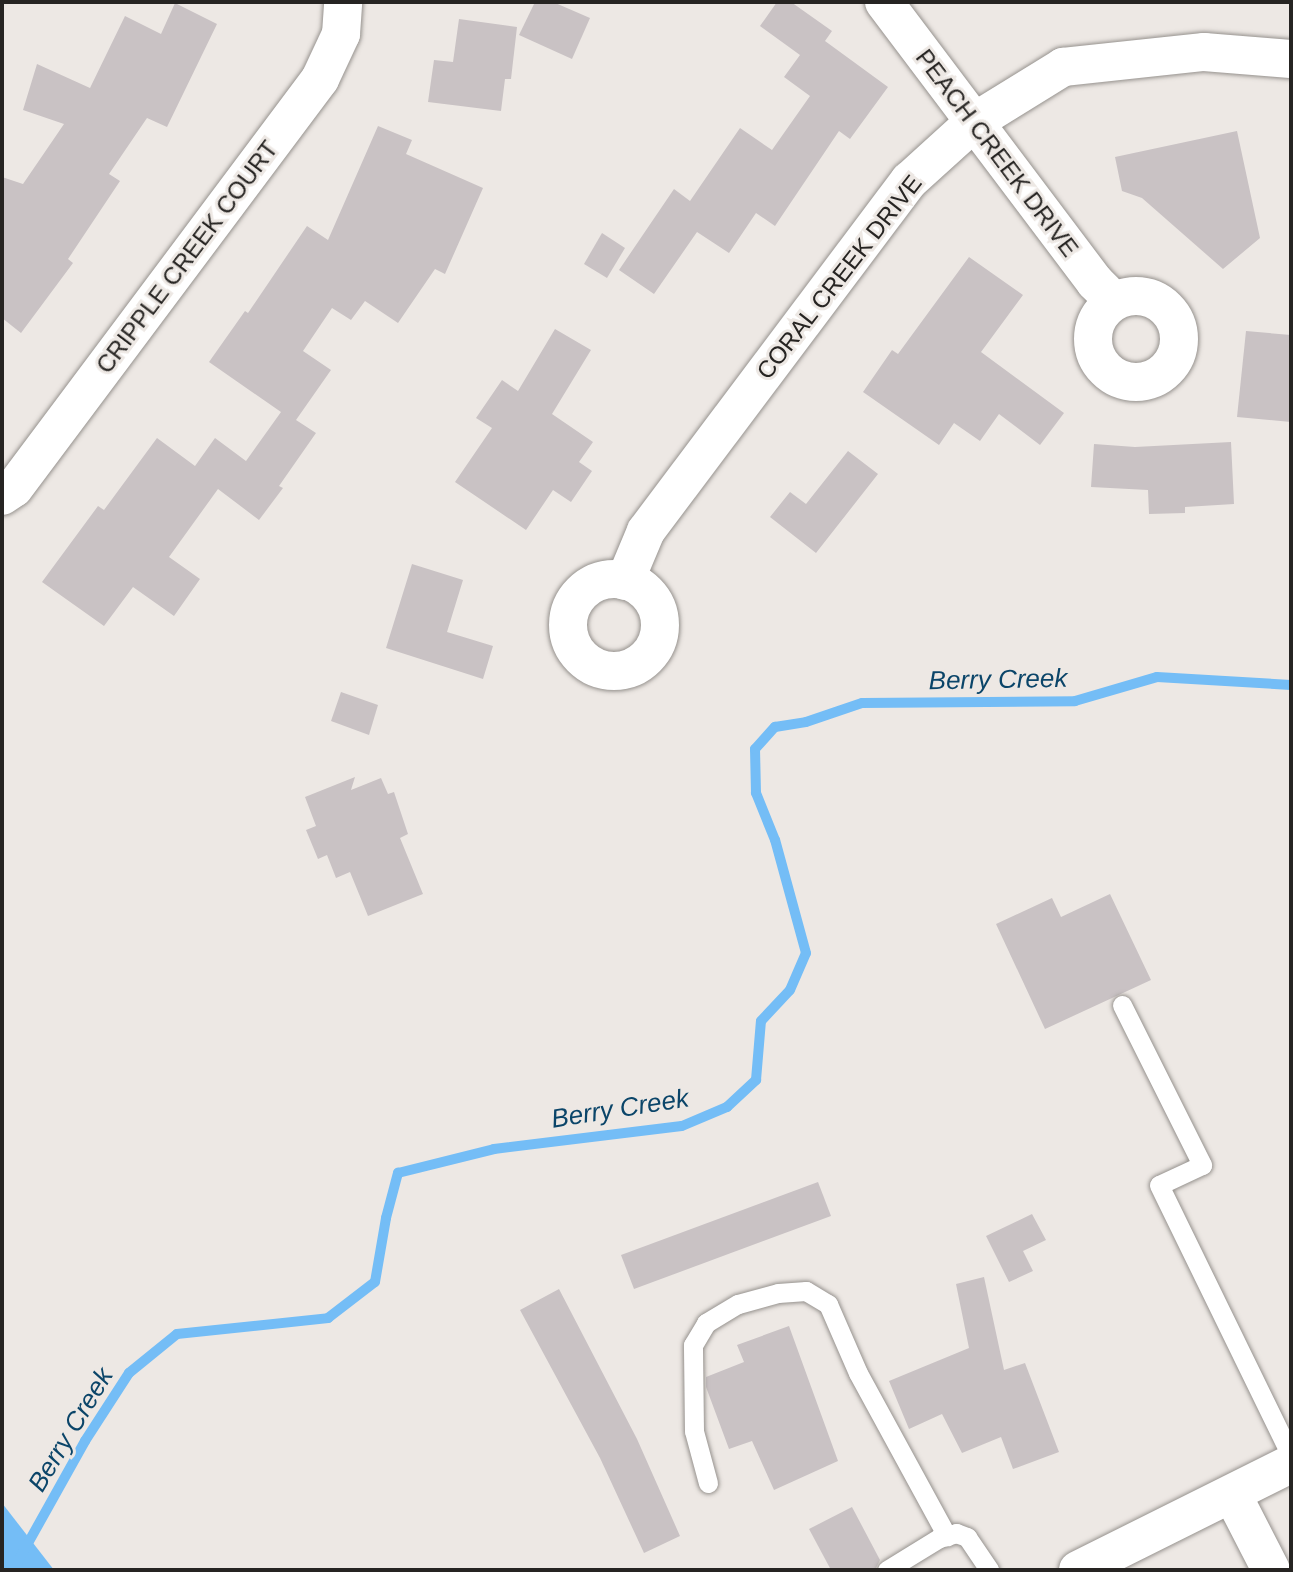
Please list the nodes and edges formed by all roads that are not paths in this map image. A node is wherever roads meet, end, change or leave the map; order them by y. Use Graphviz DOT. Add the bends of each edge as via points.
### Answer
graph roads {
  1 [pos="343,2"];
  2 [pos="884,2"];
  3 [pos="1291,59"];
  4 [pos="974,122"];
  5 [pos="1114,301"];
  6 [pos="2,496"];
  7 [pos="625,581"];
  8 [pos="1122,1005"];
  9 [pos="1291,1456"];
  10 [pos="1291,1464"];
  11 [pos="708,1483"];
  12 [pos="1232,1494"];
  13 [pos="947,1536"];
  14 [pos="887,1570"];
  15 [pos="989,1570"];
  16 [pos="1078,1570"];
  17 [pos="1271,1570"];
  1 -- 6 [label="street, CRIPPLE CREEK COURT" via="341,34 320,79 14,488"];
  2 -- 4 [label="street, PEACH CREEK DRIVE"];
  3 -- 4 [label="street, CORAL CREEK DRIVE" via="1204,52 1063,67"];
  4 -- 5 [label="street, PEACH CREEK DRIVE"];
  4 -- 7 [label="street, CORAL CREEK DRIVE" via="909,181 646,531"];
  8 -- 9 [label="lane" via="1202,1165 1158,1185"];
  10 -- 12 [label="street"];
  11 -- 13 [label="lane" via="694,1431 693,1345 706,1323 738,1304 806,1291 828,1304 858,1373"];
  12 -- 16 [label="street"];
  12 -- 17 [label="street"];
  13 -- 14 [label="lane"];
  13 -- 15 [label="lane" via="967,1537"];
}
